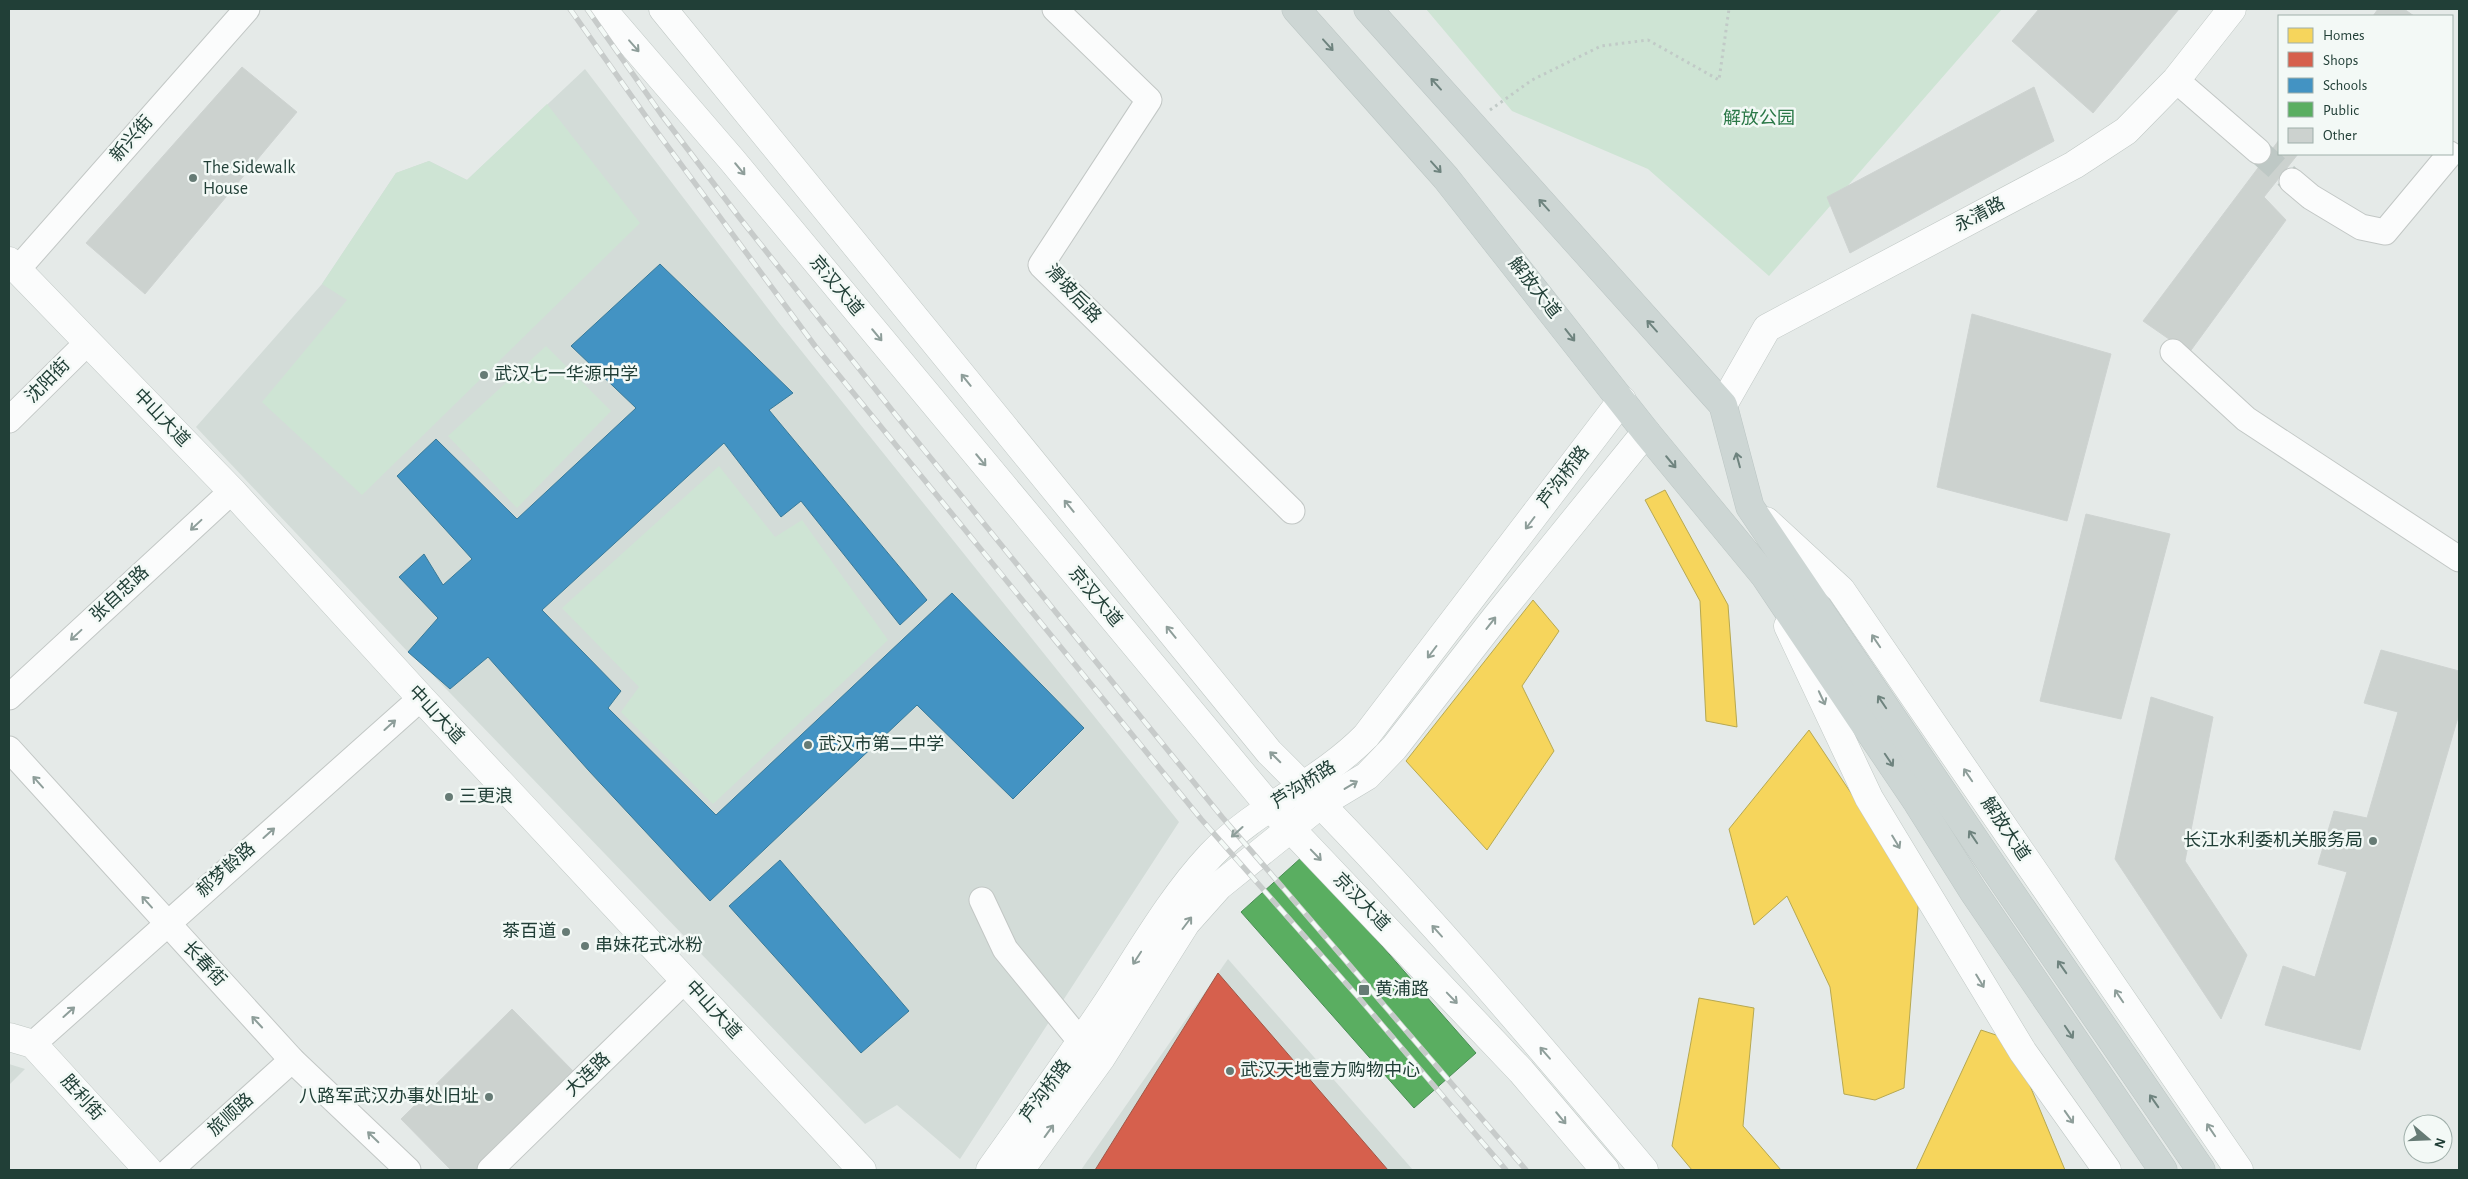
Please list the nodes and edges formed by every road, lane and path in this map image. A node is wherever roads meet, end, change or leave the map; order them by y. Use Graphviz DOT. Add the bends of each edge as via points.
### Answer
graph roads {
  1 [pos="247,9"];
  2 [pos="602,9"];
  3 [pos="664,9"];
  4 [pos="1054,9"];
  5 [pos="1296,9"];
  6 [pos="1368,9"];
  7 [pos="1729,9"];
  8 [pos="2232,9"];
  9 [pos="2176,80"];
  10 [pos="1471,123"];
  11 [pos="2258,152"];
  12 [pos="2449,155"];
  13 [pos="2292,181"];
  14 [pos="13,265"];
  15 [pos="88,342"];
  16 [pos="2173,352"];
  17 [pos="1622,400"];
  18 [pos="1722,405"];
  19 [pos="9,420"];
  20 [pos="1646,432"];
  21 [pos="232,492"];
  22 [pos="1750,507"];
  23 [pos="1292,511"];
  24 [pos="2459,559"];
  25 [pos="1764,575"];
  26 [pos="9,697"];
  27 [pos="421,698"];
  28 [pos="9,749"];
  29 [pos="1313,795"];
  30 [pos="1270,807"];
  31 [pos="1290,828"];
  32 [pos="982,900"];
  33 [pos="166,924"];
  34 [pos="685,980"];
  35 [pos="21,1040"];
  36 [pos="1081,1042"];
  37 [pos="292,1060"];
  38 [pos="148,1170"];
  39 [pos="170,1170"];
  40 [pos="408,1170"];
  41 [pos="490,1170"];
  42 [pos="862,1170"];
  43 [pos="990,1170"];
  44 [pos="1020,1170"];
  45 [pos="1605,1170"];
  46 [pos="1644,1170"];
  47 [pos="2107,1170"];
  48 [pos="2162,1170"];
  49 [pos="2201,1170"];
  50 [pos="2239,1170"];
  1 -- 14 [label="street, 新兴街"];
  2 -- 30 [label="main road, 京汉大道, one-way" via="732,160"];
  29 -- 3 [label="main road, 京汉大道, one-way" via="1269,752"];
  4 -- 23 [label="street, 滑坡后路" via="1149,100 1041,265"];
  5 -- 17 [label="main road, 解放大道, one-way" via="1446,178"];
  10 -- 6 [label="main road, 解放大道, one-way"];
  7 -- 10 [label="path" via="1718,80 1648,40 1601,46 1532,80"];
  8 -- 9 [label="main road, 永清路"];
  9 -- 11 [label="street"];
  9 -- 18 [label="main road, 永清路" via="2126,132 2074,165 1766,328"];
  18 -- 10 [label="main road, 解放大道, one-way"];
  12 -- 13 [label="street" via="2385,232 2361,227 2311,197"];
  14 -- 15 [label="main road, 中山大道"];
  15 -- 19 [label="street, 沈阳街"];
  15 -- 21 [label="main road, 中山大道"];
  16 -- 24 [label="street" via="2246,419"];
  17 -- 20 [label="main road, 解放大道"];
  17 -- 29 [label="main road, 芦沟桥路, one-way" via="1366,736"];
  22 -- 18 [label="main road, 解放大道, one-way"];
  20 -- 25 [label="main road, 解放大道, one-way"];
  29 -- 20 [label="main road, 芦沟桥路, one-way" via="1367,776 1394,748"];
  21 -- 26 [label="street, 张自忠路, one-way"];
  21 -- 27 [label="main road, 中山大道"];
  49 -- 22 [label="main road, 解放大道, one-way"];
  50 -- 22 [label="main road, 解放大道, one-way" via="1841,590"];
  25 -- 47 [label="main road, 解放大道, one-way" via="1869,798 2023,1052"];
  25 -- 48 [label="main road, 解放大道, one-way"];
  33 -- 27 [label="street, 郝梦龄路, one-way"];
  27 -- 34 [label="main road, 中山大道"];
  33 -- 28 [label="street, 长春街, one-way"];
  29 -- 30 [label="main road, 芦沟桥路"];
  29 -- 31 [label="main road, 芦沟桥路"];
  46 -- 29 [label="main road, 京汉大道, one-way" via="1544,1051"];
  30 -- 31 [label="main road, 京汉大道"];
  30 -- 36 [label="main road, 芦沟桥路, one-way" via="1248,822 1186,883"];
  44 -- 31 [label="main road, 芦沟桥路, one-way" via="1101,1058 1186,923 1219,886"];
  31 -- 45 [label="main road, 京汉大道, one-way" via="1521,1071"];
  32 -- 36 [label="street" via="1005,949"];
  35 -- 33 [label="street, 郝梦龄路, one-way"];
  37 -- 33 [label="street, 长春街, one-way"];
  34 -- 41 [label="street, 大连路"];
  34 -- 42 [label="main road, 中山大道"];
  35 -- 38 [label="main road, 胜利街"];
  36 -- 43 [label="main road, 芦沟桥路"];
  37 -- 39 [label="street, 旅顺路"];
  40 -- 37 [label="street, 长春街, one-way"];
}
